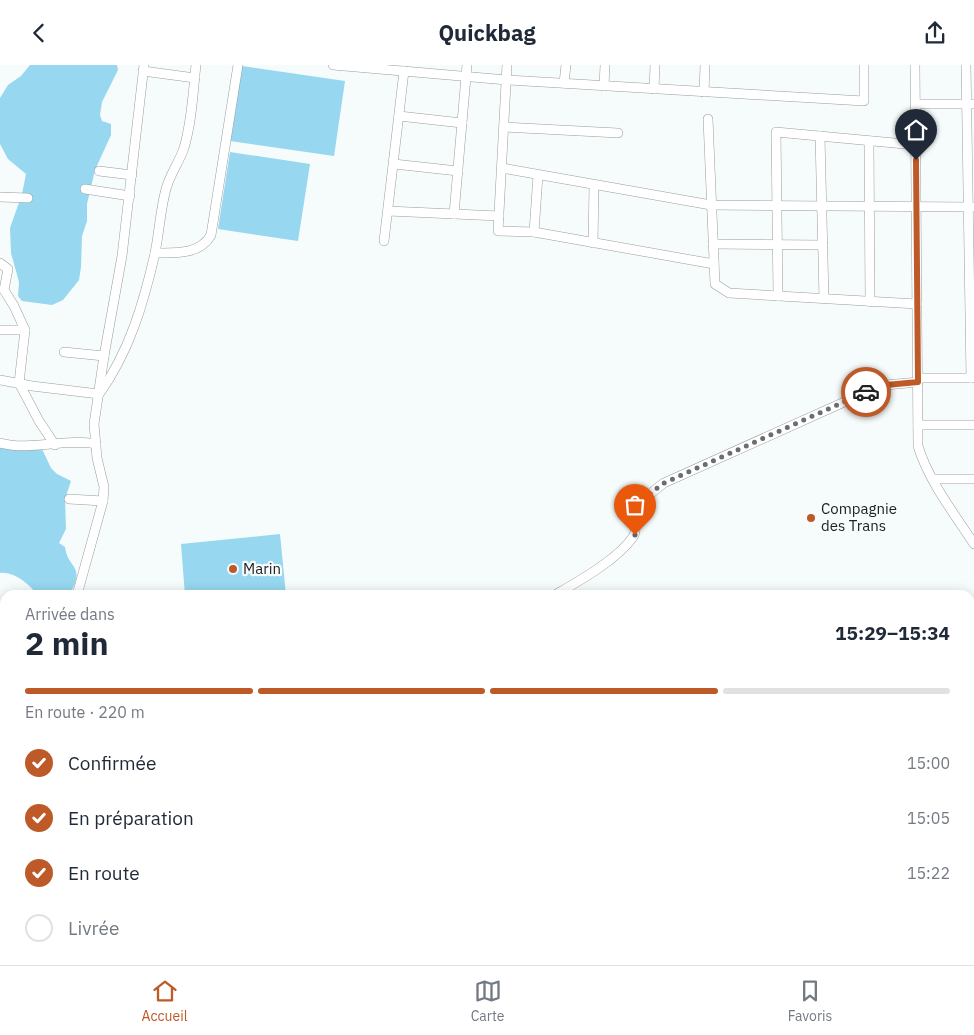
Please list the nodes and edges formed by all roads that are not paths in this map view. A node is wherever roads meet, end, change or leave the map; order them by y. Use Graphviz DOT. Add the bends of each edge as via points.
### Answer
graph roads {
  1 [pos="196,65"];
  2 [pos="238,65"];
  3 [pos="333,65"];
  4 [pos="467,65"];
  5 [pos="507,65"];
  6 [pos="566,65"];
  7 [pos="605,65"];
  8 [pos="655,65"];
  9 [pos="705,65"];
  10 [pos="864,65"];
  11 [pos="915,65"];
  12 [pos="966,65"];
  13 [pos="354,66"];
  14 [pos="144,68"];
  15 [pos="404,71"];
  16 [pos="466,77"];
  17 [pos="195,78"];
  18 [pos="507,80"];
  19 [pos="564,83"];
  20 [pos="604,86"];
  21 [pos="654,89"];
  22 [pos="704,91"];
  23 [pos="916,104"];
  24 [pos="970,104"];
  25 [pos="399,116"];
  26 [pos="708,119"];
  27 [pos="462,123"];
  28 [pos="504,127"];
  29 [pos="618,133"];
  30 [pos="820,136"];
  31 [pos="869,141"];
  32 [pos="916,145"];
  33 [pos="394,164"];
  34 [pos="502,169"];
  35 [pos="99,171"];
  36 [pos="458,171"];
  37 [pos="132,175"];
  38 [pos="538,175"];
  39 [pos="594,185"];
  40 [pos="85,189"];
  41 [pos="130,196"];
  42 [pos="0,197"];
  43 [pos="28,197"];
  44 [pos="712,205"];
  45 [pos="777,206"];
  46 [pos="822,206"];
  47 [pos="870,206"];
  48 [pos="916,207"];
  49 [pos="971,207"];
  50 [pos="388,211"];
  51 [pos="454,214"];
  52 [pos="499,216"];
  53 [pos="534,232"];
  54 [pos="384,241"];
  55 [pos="593,243"];
  56 [pos="714,244"];
  57 [pos="777,244"];
  58 [pos="823,245"];
  59 [pos="155,253"];
  60 [pos="0,263"];
  61 [pos="714,264"];
  62 [pos="778,296"];
  63 [pos="824,299"];
  64 [pos="870,301"];
  65 [pos="918,304"];
  66 [pos="0,330"];
  67 [pos="25,330"];
  68 [pos="64,352"];
  69 [pos="104,355"];
  70 [pos="972,378"];
  71 [pos="0,380"];
  72 [pos="918,380"];
  73 [pos="19,383"];
  74 [pos="99,394"];
  75 [pos="918,425"];
  76 [pos="974,425"];
  77 [pos="0,443"];
  78 [pos="96,444"];
  79 [pos="55,445"];
  80 [pos="932,479"];
  81 [pos="974,479"];
  82 [pos="69,499"];
  83 [pos="103,501"];
  84 [pos="974,545"];
  85 [pos="78,590"];
  86 [pos="563,590"];
  1 -- 17 [label="street"];
  2 -- 59 [label="street" via="211,235 199,248"];
  3 -- 13 [label="street"];
  4 -- 16 [label="street"];
  5 -- 18 [label="street"];
  6 -- 19 [label="street"];
  7 -- 20 [label="street"];
  8 -- 21 [label="street"];
  9 -- 22 [label="street"];
  10 -- 22 [label="street" via="864,101"];
  11 -- 23 [label="street"];
  12 -- 24 [label="street"];
  13 -- 15 [label="street"];
  14 -- 17 [label="street"];
  14 -- 37 [label="street"];
  15 -- 16 [label="street"];
  15 -- 25 [label="street"];
  16 -- 18 [label="street"];
  16 -- 27 [label="street"];
  17 -- 59 [label="street" via="183,149 164,193"];
  18 -- 19 [label="street"];
  18 -- 28 [label="street"];
  19 -- 20 [label="street"];
  20 -- 21 [label="street"];
  21 -- 22 [label="street"];
  23 -- 24 [label="street"];
  23 -- 32 [label="street"];
  24 -- 49 [label="street"];
  25 -- 27 [label="street"];
  25 -- 33 [label="street"];
  26 -- 44 [label="street"];
  27 -- 36 [label="street"];
  28 -- 29 [label="street"];
  28 -- 34 [label="street"];
  30 -- 31 [label="street"];
  30 -- 45 [label="street" via="776,133"];
  30 -- 46 [label="street"];
  31 -- 32 [label="street"];
  31 -- 47 [label="street"];
  32 -- 48 [label="street"];
  33 -- 36 [label="street"];
  33 -- 50 [label="street"];
  34 -- 38 [label="street"];
  34 -- 52 [label="street"];
  35 -- 37 [label="street"];
  36 -- 51 [label="street"];
  37 -- 41 [label="street"];
  38 -- 39 [label="street"];
  38 -- 53 [label="street"];
  39 -- 44 [label="street"];
  39 -- 55 [label="street"];
  40 -- 41 [label="street"];
  41 -- 69 [label="street"];
  42 -- 43 [label="street"];
  44 -- 45 [label="street"];
  44 -- 56 [label="street"];
  45 -- 46 [label="street"];
  45 -- 57 [label="street"];
  46 -- 47 [label="street"];
  46 -- 58 [label="street"];
  47 -- 48 [label="street"];
  47 -- 64 [label="street"];
  48 -- 49 [label="street"];
  48 -- 65 [label="street"];
  49 -- 70 [label="street"];
  50 -- 51 [label="street"];
  50 -- 54 [label="street"];
  51 -- 52 [label="street"];
  52 -- 53 [label="street" via="498,231"];
  53 -- 55 [label="street"];
  55 -- 61 [label="street"];
  56 -- 57 [label="street"];
  56 -- 61 [label="street"];
  57 -- 58 [label="street"];
  57 -- 62 [label="street"];
  58 -- 63 [label="street"];
  59 -- 74 [label="street" via="132,333 110,380"];
  60 -- 67 [label="street" via="8,269 4,290"];
  61 -- 62 [label="street" via="715,284 729,293"];
  62 -- 63 [label="street"];
  63 -- 64 [label="street"];
  64 -- 65 [label="street"];
  65 -- 72 [label="street"];
  66 -- 67 [label="street"];
  67 -- 73 [label="street"];
  68 -- 69 [label="street"];
  69 -- 74 [label="street"];
  70 -- 72 [label="street"];
  71 -- 73 [label="street"];
  72 -- 75 [label="street"];
  72 -- 86 [label="street" via="871,390 664,483 648,495 639,509 635,535 625,549"];
  73 -- 74 [label="street"];
  73 -- 79 [label="street"];
  74 -- 78 [label="street" via="94,424"];
  75 -- 76 [label="street"];
  75 -- 80 [label="street" via="918,446"];
  77 -- 79 [label="street"];
  78 -- 79 [label="street" via="73,442"];
  78 -- 83 [label="street" via="104,487"];
  80 -- 81 [label="street"];
  80 -- 84 [label="street"];
  82 -- 83 [label="street"];
  83 -- 85 [label="street"];
}
